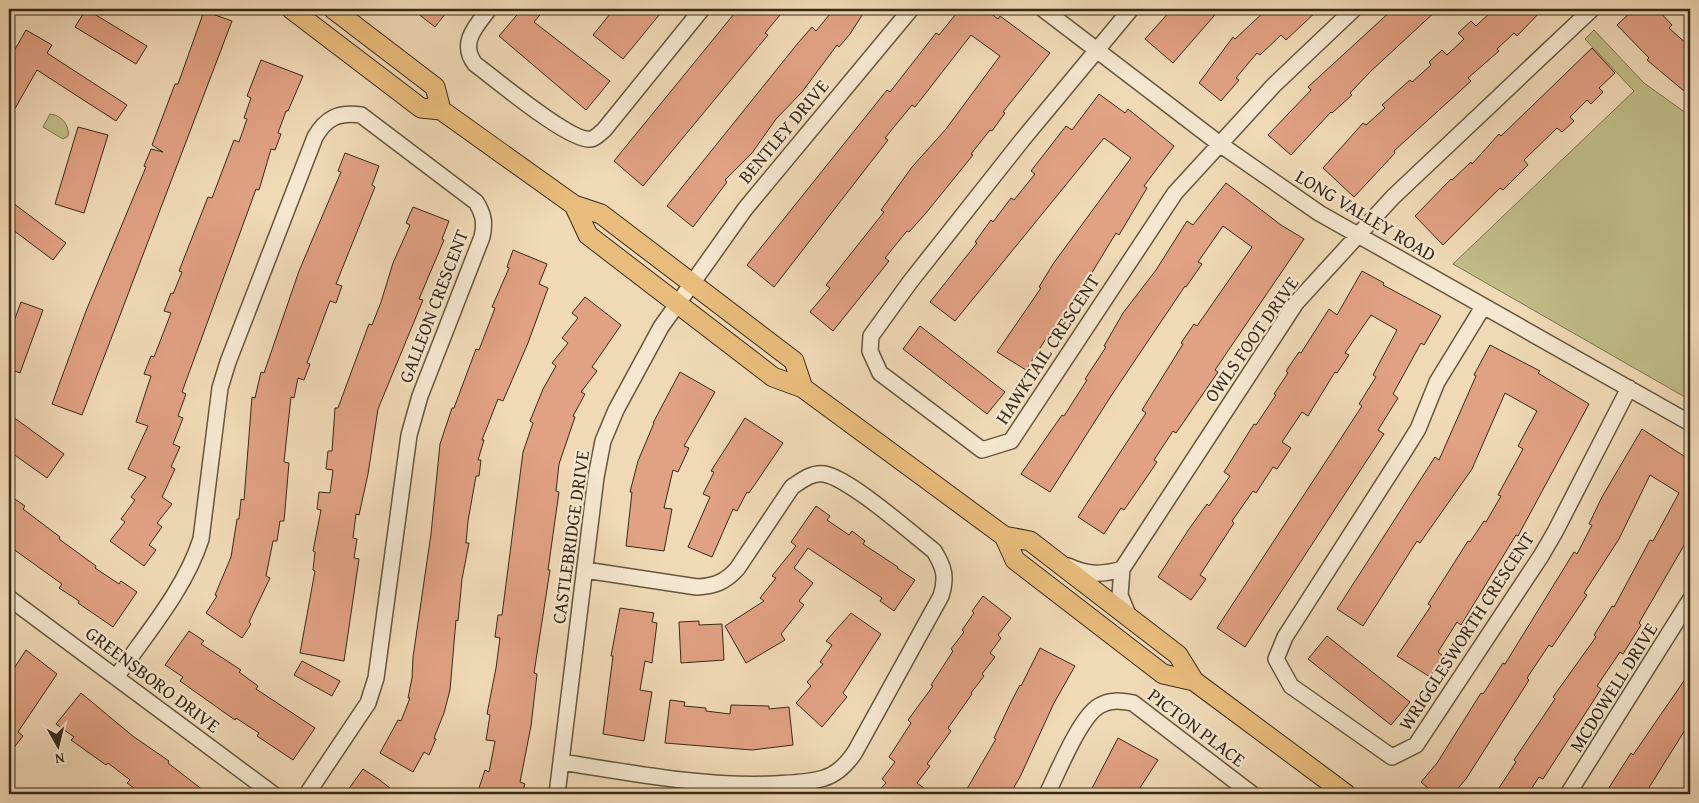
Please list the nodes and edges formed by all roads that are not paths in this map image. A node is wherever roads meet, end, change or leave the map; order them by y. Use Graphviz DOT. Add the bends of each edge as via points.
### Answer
graph roads {
  1 [pos="291,9"];
  2 [pos="333,9"];
  3 [pos="489,9"];
  4 [pos="702,9"];
  5 [pos="911,9"];
  6 [pos="1043,9"];
  7 [pos="1131,9"];
  8 [pos="1354,9"];
  9 [pos="1592,9"];
  10 [pos="1096,51"];
  11 [pos="441,110"];
  12 [pos="1221,145"];
  13 [pos="574,205"];
  14 [pos="1358,236"];
  15 [pos="691,283"];
  16 [pos="677,304"];
  17 [pos="1483,306"];
  18 [pos="803,388"];
  19 [pos="1629,388"];
  20 [pos="1690,423"];
  21 [pos="1004,536"];
  22 [pos="1054,560"];
  23 [pos="1122,569"];
  24 [pos="584,570"];
  25 [pos="1690,600"];
  26 [pos="10,602"];
  27 [pos="1129,617"];
  28 [pos="117,676"];
  29 [pos="1194,681"];
  30 [pos="561,762"];
  31 [pos="273,794"];
  32 [pos="307,794"];
  33 [pos="556,794"];
  34 [pos="1047,794"];
  35 [pos="1252,794"];
  36 [pos="1346,794"];
  37 [pos="1568,794"];
  1 -- 11 [label="main road" via="421,108"];
  2 -- 11 [label="main road" via="435,87"];
  3 -- 4 [label="street" via="469,39 469,57 566,132 587,139 604,130"];
  5 -- 15 [label="street, BENTLEY DRIVE" via="745,209"];
  6 -- 10 [label="street, LONG VALLEY ROAD"];
  7 -- 10 [label="street"];
  8 -- 12 [label="street" via="1274,84"];
  9 -- 14 [label="street, OWLS FOOT DRIVE"];
  10 -- 12 [label="street, LONG VALLEY ROAD"];
  10 -- 12 [label="street, HAWKTAIL CRESCENT" via="910,282 871,336 870,351 880,373 956,431 982,450 1011,442 1166,205"];
  11 -- 13 [label="main road"];
  12 -- 14 [label="street, LONG VALLEY ROAD" via="1305,204"];
  13 -- 15 [label="main road" via="601,214"];
  13 -- 16 [label="main road" via="588,235"];
  14 -- 17 [label="street, LONG VALLEY ROAD"];
  14 -- 23 [label="street, OWLS FOOT DRIVE" via="1296,303"];
  15 -- 16 [label="street, BENTLEY DRIVE"];
  15 -- 18 [label="main road" via="794,361"];
  16 -- 18 [label="main road" via="773,377"];
  16 -- 24 [label="street, CASTLEBRIDGE DRIVE" via="660,327 616,410 603,442"];
  17 -- 19 [label="street, LONG VALLEY ROAD"];
  17 -- 19 [label="street, WRIGGLESWORTH CRESCENT" via="1437,382 1418,429 1285,637 1276,658 1291,686 1392,756 1416,745 1541,556"];
  18 -- 21 [label="main road"];
  19 -- 20 [label="street, LONG VALLEY ROAD"];
  21 -- 22 [label="main road" via="1030,541"];
  21 -- 29 [label="main road" via="1015,560 1163,674"];
  22 -- 23 [label="street" via="1082,572 1104,574"];
  22 -- 27 [label="main road"];
  23 -- 27 [label="street, OWLS FOOT DRIVE" via="1120,595"];
  24 -- 30 [label="street, CASTLEBRIDGE DRIVE"];
  24 -- 30 [label="street" via="697,587 727,580 792,487 822,473 841,480 934,550 944,566 946,581 941,596 855,752 844,768 825,778 744,785 697,782"];
  25 -- 37 [label="street, MCDOWELL DRIVE"];
  26 -- 28 [label="street, GREENSBORO DRIVE"];
  27 -- 29 [label="main road" via="1178,655"];
  28 -- 31 [label="street, GREENSBORO DRIVE"];
  28 -- 32 [label="street, GALLEON CRESCENT" via="186,575 195,556 201,539 220,388 315,137 328,119 344,114 360,115 476,202 483,214 484,226 408,435 374,686 368,703"];
  29 -- 36 [label="main road"];
  30 -- 33 [label="street, CASTLEBRIDGE DRIVE"];
  34 -- 35 [label="street, PICTON PLACE" via="1088,714 1101,704 1116,700 1133,703"];
}
